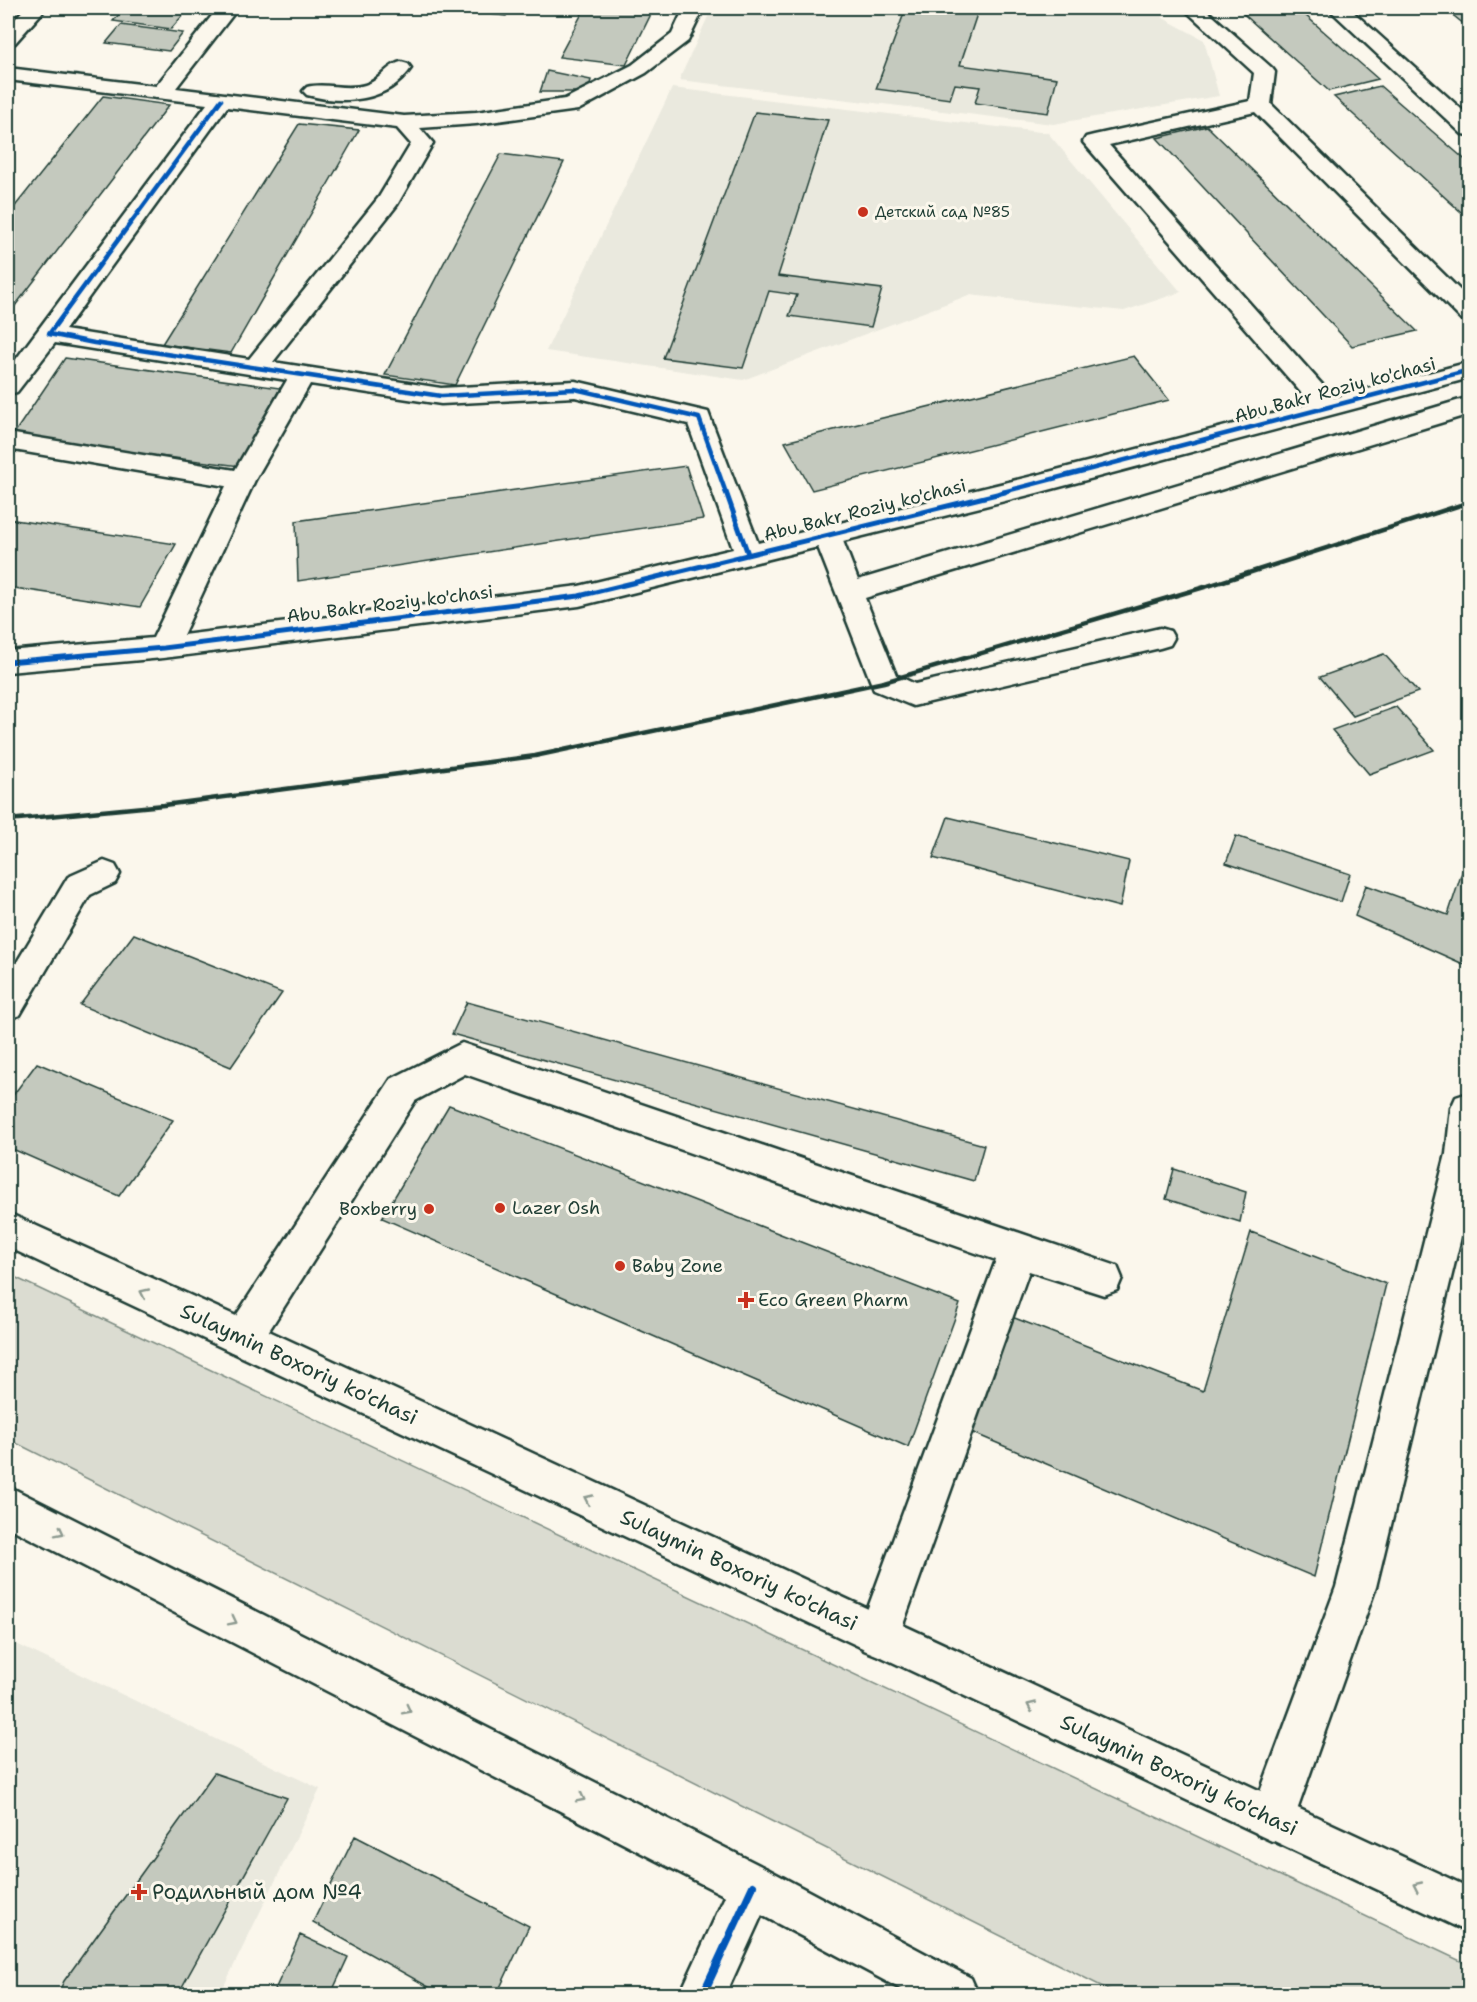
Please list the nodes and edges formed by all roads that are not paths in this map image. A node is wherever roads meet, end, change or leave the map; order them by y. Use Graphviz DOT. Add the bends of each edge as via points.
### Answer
graph roads {
  1 [pos="36,8"];
  2 [pos="228,8"];
  3 [pos="694,8"];
  4 [pos="1193,8"];
  5 [pos="1338,8"];
  6 [pos="8,39"];
  7 [pos="401,68"];
  8 [pos="16,75"];
  9 [pos="167,85"];
  10 [pos="221,100"];
  11 [pos="1260,105"];
  12 [pos="404,122"];
  13 [pos="1470,129"];
  14 [pos="1470,314"];
  15 [pos="49,334"];
  16 [pos="255,368"];
  17 [pos="1470,370"];
  18 [pos="303,375"];
  19 [pos="8,386"];
  20 [pos="1470,405"];
  21 [pos="1328,407"];
  22 [pos="8,441"];
  23 [pos="242,480"];
  24 [pos="827,535"];
  25 [pos="748,554"];
  26 [pos="849,592"];
  27 [pos="1160,638"];
  28 [pos="163,648"];
  29 [pos="8,662"];
  30 [pos="104,874"];
  31 [pos="8,1005"];
  32 [pos="1468,1108"];
  33 [pos="8,1230"];
  34 [pos="1018,1251"];
  35 [pos="1104,1278"];
  36 [pos="243,1338"];
  37 [pos="8,1506"];
  38 [pos="879,1635"];
  39 [pos="1272,1819"];
  40 [pos="753,1886"];
  41 [pos="1470,1911"];
  42 [pos="703,1995"];
  43 [pos="955,1995"];
  1 -- 6 [label="street"];
  2 -- 9 [label="street"];
  3 -- 12 [label="street" via="681,37 639,69 570,105 476,118"];
  4 -- 11 [label="street" via="1265,72"];
  5 -- 13 [label="street"];
  7 -- 9 [label="street" via="394,79 373,91 346,95"];
  8 -- 9 [label="street"];
  9 -- 10 [label="street"];
  10 -- 12 [label="street"];
  10 -- 15 [label="street"];
  11 -- 14 [label="street"];
  11 -- 21 [label="street" via="1094,141"];
  12 -- 16 [label="street" via="422,143 389,200"];
  15 -- 16 [label="street"];
  15 -- 19 [label="street"];
  16 -- 18 [label="street"];
  17 -- 21 [label="street, Abu Bakr Roziy ko'chasi"];
  18 -- 23 [label="street"];
  18 -- 25 [label="street" via="441,396 575,389 699,418"];
  20 -- 26 [label="street"];
  21 -- 24 [label="street, Abu Bakr Roziy ko'chasi"];
  22 -- 23 [label="street"];
  23 -- 28 [label="street"];
  24 -- 25 [label="street, Abu Bakr Roziy ko'chasi"];
  24 -- 26 [label="street"];
  25 -- 28 [label="street, Abu Bakr Roziy ko'chasi" via="579,596"];
  26 -- 27 [label="street" via="884,682 913,695"];
  28 -- 29 [label="street, Abu Bakr Roziy ko'chasi"];
  30 -- 31 [label="street" via="79,886"];
  32 -- 39 [label="street" via="1463,1154 1356,1587"];
  36 -- 33 [label="street, Sulaymin Boxoriy ko'chasi, one-way"];
  34 -- 35 [label="street"];
  34 -- 36 [label="street" via="462,1058 403,1090"];
  34 -- 38 [label="street"];
  38 -- 36 [label="street, Sulaymin Boxoriy ko'chasi, one-way"];
  37 -- 40 [label="street, one-way"];
  39 -- 38 [label="street, Sulaymin Boxoriy ko'chasi, one-way"];
  41 -- 39 [label="street, Sulaymin Boxoriy ko'chasi, one-way"];
  40 -- 42 [label="street"];
  40 -- 43 [label="street"];
}
